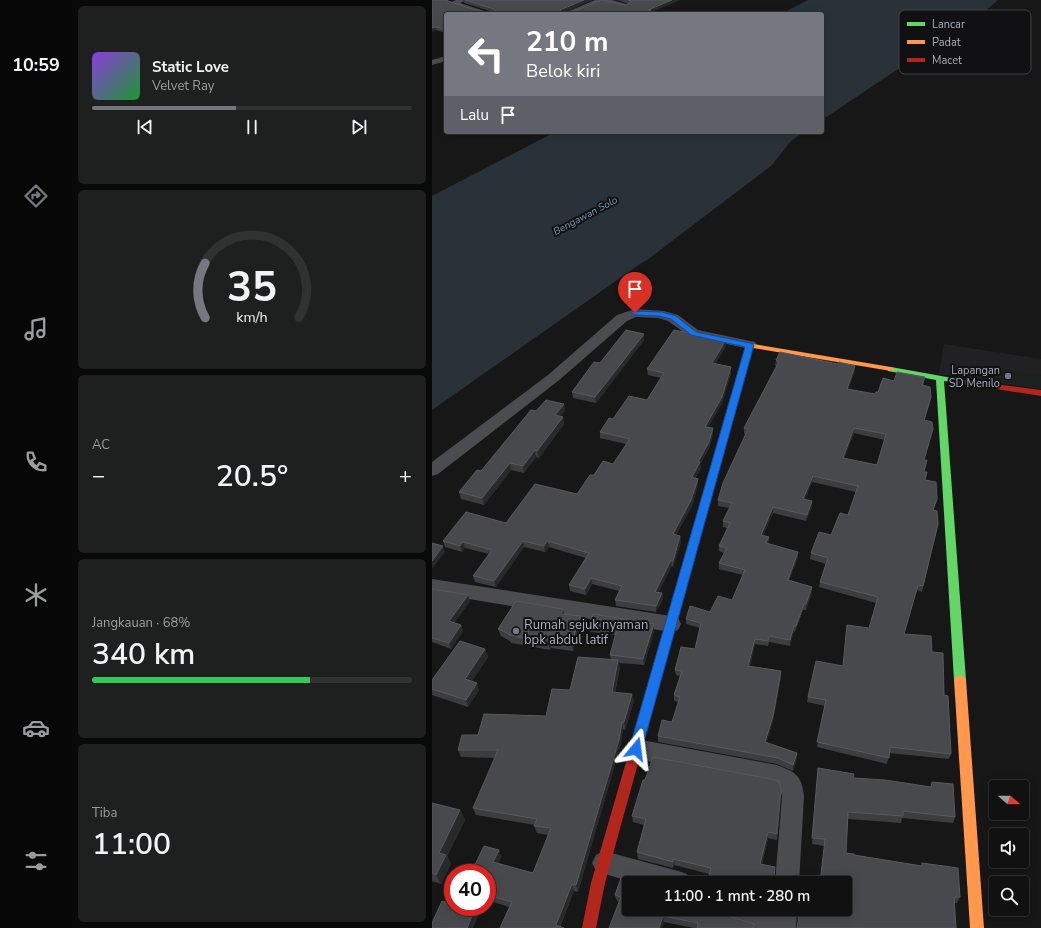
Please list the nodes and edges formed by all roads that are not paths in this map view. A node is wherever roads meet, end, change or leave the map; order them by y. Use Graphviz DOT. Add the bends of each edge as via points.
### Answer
graph roads {
  1 [pos="463,0"];
  2 [pos="626,5"];
  3 [pos="483,12"];
  4 [pos="571,12"];
  5 [pos="444,59"];
  6 [pos="432,62"];
  7 [pos="750,345"];
  8 [pos="940,378"];
  9 [pos="1041,392"];
  10 [pos="432,470"];
  11 [pos="432,586"];
  12 [pos="671,624"];
  13 [pos="636,749"];
  14 [pos="604,863"];
  15 [pos="652,876"];
  16 [pos="787,876"];
  17 [pos="762,916"];
  18 [pos="784,921"];
  19 [pos="589,928"];
  20 [pos="977,928"];
  1 -- 3 [label="street" via="453,3"];
  2 -- 4 [label="street" via="602,0"];
  5 -- 6 [label="street"];
  7 -- 8 [label="street"];
  7 -- 10 [label="street" via="694,333 673,318 659,314 635,313 622,318 553,378"];
  7 -- 12 [label="street"];
  8 -- 9 [label="street"];
  8 -- 20 [label="street"];
  11 -- 12 [label="street"];
  12 -- 13 [label="street"];
  13 -- 14 [label="street"];
  13 -- 16 [label="street" via="787,779 792,785 793,796"];
  14 -- 15 [label="street"];
  14 -- 19 [label="street"];
  17 -- 18 [label="street"];
}
